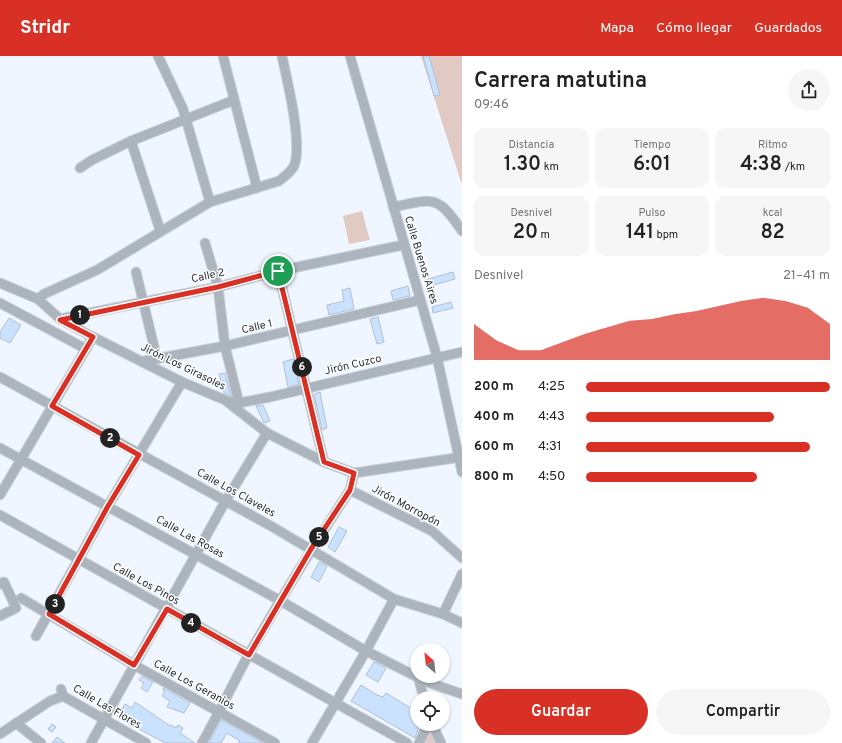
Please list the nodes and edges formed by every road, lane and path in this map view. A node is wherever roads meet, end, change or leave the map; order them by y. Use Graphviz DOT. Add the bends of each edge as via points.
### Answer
graph roads {
  1 [pos="158,56"];
  2 [pos="223,56"];
  3 [pos="282,56"];
  4 [pos="350,56"];
  5 [pos="234,100"];
  6 [pos="185,119"];
  7 [pos="131,141"];
  8 [pos="80,168"];
  9 [pos="257,188"];
  10 [pos="210,202"];
  11 [pos="393,207"];
  12 [pos="160,230"];
  13 [pos="462,231"];
  14 [pos="205,243"];
  15 [pos="403,245"];
  16 [pos="278,271"];
  17 [pos="136,272"];
  18 [pos="0,283"];
  19 [pos="218,287"];
  20 [pos="38,299"];
  21 [pos="420,300"];
  22 [pos="143,302"];
  23 [pos="0,303"];
  24 [pos="60,320"];
  25 [pos="293,331"];
  26 [pos="93,337"];
  27 [pos="225,346"];
  28 [pos="86,348"];
  29 [pos="462,352"];
  30 [pos="437,357"];
  31 [pos="157,358"];
  32 [pos="144,361"];
  33 [pos="0,377"];
  34 [pos="182,382"];
  35 [pos="307,388"];
  36 [pos="225,400"];
  37 [pos="239,403"];
  38 [pos="52,406"];
  39 [pos="267,433"];
  40 [pos="0,448"];
  41 [pos="139,455"];
  42 [pos="460,457"];
  43 [pos="21,460"];
  44 [pos="324,462"];
  45 [pos="462,472"];
  46 [pos="354,473"];
  47 [pos="350,490"];
  48 [pos="0,495"];
  49 [pos="225,502"];
  50 [pos="108,506"];
  51 [pos="0,515"];
  52 [pos="311,549"];
  53 [pos="196,555"];
  54 [pos="462,558"];
  55 [pos="78,560"];
  56 [pos="462,574"];
  57 [pos="0,584"];
  58 [pos="21,598"];
  59 [pos="394,599"];
  60 [pos="281,601"];
  61 [pos="167,609"];
  62 [pos="49,614"];
  63 [pos="443,614"];
  64 [pos="0,616"];
  65 [pos="462,623"];
  66 [pos="36,636"];
  67 [pos="366,651"];
  68 [pos="249,655"];
  69 [pos="134,665"];
  70 [pos="410,673"];
  71 [pos="434,683"];
  72 [pos="462,694"];
  73 [pos="335,704"];
  74 [pos="219,714"];
  75 [pos="104,719"];
  76 [pos="16,723"];
  77 [pos="425,731"];
  78 [pos="435,731"];
  79 [pos="0,734"];
  80 [pos="41,743"];
  81 [pos="91,743"];
  82 [pos="146,743"];
  83 [pos="202,743"];
  84 [pos="275,743"];
  85 [pos="312,743"];
  86 [pos="407,743"];
  87 [pos="419,743"];
  88 [pos="441,743"];
  1 -- 6 [label="street"];
  2 -- 5 [label="street"];
  3 -- 9 [label="street" via="296,137 295,164 279,181"];
  4 -- 11 [label="street, Calle Buenos Aires"];
  5 -- 6 [label="street"];
  5 -- 9 [label="street"];
  6 -- 7 [label="street"];
  6 -- 10 [label="street"];
  7 -- 8 [label="street"];
  7 -- 12 [label="street"];
  9 -- 10 [label="street"];
  10 -- 12 [label="street"];
  11 -- 13 [label="street" via="427,200 436,202 449,211"];
  11 -- 15 [label="street, Calle Buenos Aires"];
  12 -- 20 [label="street" via="96,270"];
  14 -- 19 [label="street"];
  15 -- 16 [label="street, Calle 2"];
  15 -- 21 [label="street, Calle Buenos Aires"];
  16 -- 19 [label="street, Calle 2"];
  16 -- 25 [label="street"];
  17 -- 22 [label="street"];
  18 -- 20 [label="street, Jirón Los Girasoles"];
  19 -- 22 [label="street, Calle 2"];
  19 -- 27 [label="street"];
  20 -- 24 [label="street, Jirón Los Girasoles"];
  21 -- 25 [label="street, Calle 1"];
  21 -- 30 [label="street, Calle Buenos Aires"];
  22 -- 24 [label="street, Calle 2"];
  22 -- 31 [label="street"];
  23 -- 28 [label="street"];
  24 -- 26 [label="street, Jirón Los Girasoles"];
  25 -- 27 [label="street, Calle 1"];
  25 -- 35 [label="street"];
  26 -- 28 [label="street"];
  26 -- 32 [label="street, Jirón Los Girasoles"];
  27 -- 31 [label="street, Calle 1"];
  27 -- 37 [label="street"];
  28 -- 38 [label="street"];
  29 -- 30 [label="street, Jirón Cuzco"];
  30 -- 35 [label="street, Jirón Cuzco"];
  30 -- 42 [label="street, Calle Buenos Aires"];
  31 -- 32 [label="street, Calle 1"];
  32 -- 34 [label="street, Jirón Los Girasoles"];
  33 -- 38 [label="street, Calle Los Claveles"];
  34 -- 36 [label="street, Jirón Los Girasoles"];
  34 -- 41 [label="street"];
  35 -- 37 [label="street, Jirón Cuzco"];
  35 -- 44 [label="street"];
  36 -- 37 [label="street, Jirón Cuzco"];
  36 -- 39 [label="street, Jirón Los Girasoles"];
  38 -- 41 [label="street, Calle Los Claveles"];
  38 -- 43 [label="street"];
  39 -- 44 [label="street, Jirón Los Girasoles"];
  39 -- 49 [label="street"];
  40 -- 43 [label="street, Calle Las Rosas"];
  41 -- 49 [label="street, Calle Los Claveles" via="178,474"];
  41 -- 50 [label="street"];
  42 -- 45 [label="street, Calle Buenos Aires"];
  42 -- 46 [label="street"];
  43 -- 48 [label="street"];
  43 -- 50 [label="street, Calle Las Rosas"];
  44 -- 46 [label="street, Jirón Los Girasoles"];
  46 -- 47 [label="street"];
  47 -- 52 [label="street"];
  47 -- 54 [label="street, Jirón Morropón" via="432,531"];
  49 -- 52 [label="street, Calle Los Claveles"];
  49 -- 53 [label="street"];
  50 -- 53 [label="street, Calle Las Rosas"];
  50 -- 55 [label="street"];
  51 -- 55 [label="street, Calle Los Pinos"];
  52 -- 59 [label="street, Calle Los Claveles"];
  52 -- 60 [label="street"];
  53 -- 60 [label="street, Calle Las Rosas"];
  53 -- 61 [label="street"];
  55 -- 61 [label="street, Calle Los Pinos"];
  55 -- 62 [label="street"];
  56 -- 63 [label="street"];
  57 -- 64 [label="street" via="4,582 16,608"];
  58 -- 62 [label="street, Calle Los Geranios"];
  59 -- 63 [label="street, Calle Los Claveles"];
  59 -- 67 [label="street"];
  60 -- 67 [label="street, Calle Las Rosas"];
  60 -- 68 [label="street"];
  61 -- 68 [label="street, Calle Los Pinos"];
  61 -- 69 [label="street"];
  62 -- 66 [label="street"];
  62 -- 69 [label="street, Calle Los Geranios"];
  63 -- 65 [label="street, Calle Los Claveles"];
  67 -- 70 [label="street"];
  67 -- 73 [label="street"];
  68 -- 73 [label="street, Calle Los Pinos"];
  68 -- 74 [label="street"];
  69 -- 74 [label="street, Calle Los Geranios"];
  69 -- 75 [label="street"];
  71 -- 72 [label="street"];
  73 -- 85 [label="street"];
  73 -- 86 [label="street, Calle Los Pinos"];
  74 -- 83 [label="street"];
  74 -- 84 [label="street, Calle Los Geranios"];
  75 -- 76 [label="street, Calle Las Flores" via="62,692"];
  75 -- 81 [label="street"];
  75 -- 82 [label="street, Calle Las Flores"];
  76 -- 79 [label="street"];
  76 -- 80 [label="street"];
  77 -- 87 [label="street"];
  78 -- 88 [label="street"];
}
